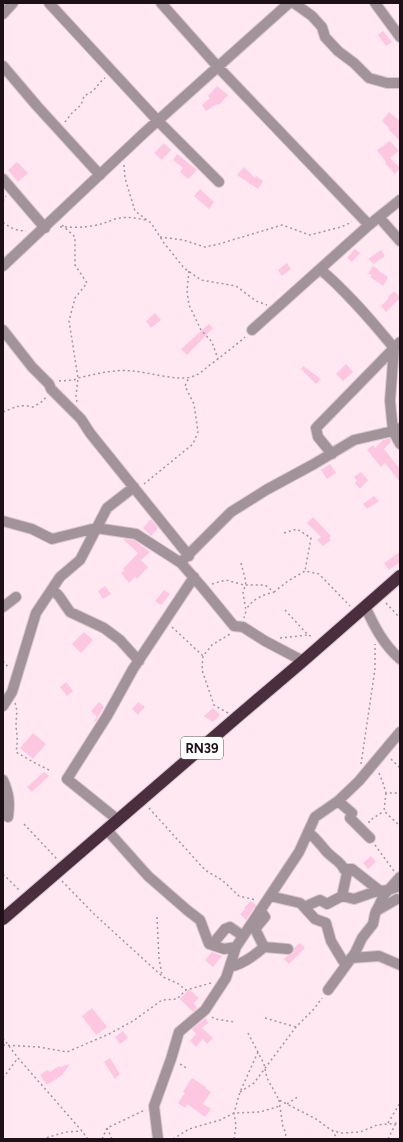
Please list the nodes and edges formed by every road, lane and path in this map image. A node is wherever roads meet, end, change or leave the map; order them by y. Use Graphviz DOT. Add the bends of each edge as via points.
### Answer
graph roads {
  1 [pos="13,3"];
  2 [pos="49,3"];
  3 [pos="161,3"];
  4 [pos="289,3"];
  5 [pos="294,3"];
  6 [pos="375,3"];
  7 [pos="3,14"];
  8 [pos="400,36"];
  9 [pos="3,66"];
  10 [pos="218,66"];
  11 [pos="114,74"];
  12 [pos="398,83"];
  13 [pos="158,121"];
  14 [pos="59,129"];
  15 [pos="123,153"];
  16 [pos="100,175"];
  17 [pos="3,179"];
  18 [pos="219,182"];
  19 [pos="400,200"];
  20 [pos="361,217"];
  21 [pos="379,217"];
  22 [pos="55,218"];
  23 [pos="148,221"];
  24 [pos="3,222"];
  25 [pos="369,225"];
  26 [pos="64,227"];
  27 [pos="45,228"];
  28 [pos="160,237"];
  29 [pos="400,241"];
  30 [pos="3,266"];
  31 [pos="320,269"];
  32 [pos="189,271"];
  33 [pos="276,309"];
  34 [pos="3,330"];
  35 [pos="252,330"];
  36 [pos="397,345"];
  37 [pos="218,359"];
  38 [pos="78,378"];
  39 [pos="189,378"];
  40 [pos="51,389"];
  41 [pos="3,412"];
  42 [pos="81,419"];
  43 [pos="397,430"];
  44 [pos="400,444"];
  45 [pos="332,454"];
  46 [pos="135,489"];
  47 [pos="3,521"];
  48 [pos="96,528"];
  49 [pos="284,533"];
  50 [pos="185,559"];
  51 [pos="241,563"];
  52 [pos="305,571"];
  53 [pos="400,576"];
  54 [pos="194,578"];
  55 [pos="244,585"];
  56 [pos="202,587"];
  57 [pos="52,589"];
  58 [pos="274,592"];
  59 [pos="378,595"];
  60 [pos="16,597"];
  61 [pos="3,607"];
  62 [pos="285,610"];
  63 [pos="361,610"];
  64 [pos="246,611"];
  65 [pos="400,618"];
  66 [pos="165,621"];
  67 [pos="243,627"];
  68 [pos="377,631"];
  69 [pos="308,635"];
  70 [pos="265,640"];
  71 [pos="323,644"];
  72 [pos="203,656"];
  73 [pos="400,660"];
  74 [pos="139,661"];
  75 [pos="303,661"];
  76 [pos="12,692"];
  77 [pos="3,706"];
  78 [pos="236,718"];
  79 [pos="400,732"];
  80 [pos="384,752"];
  81 [pos="376,760"];
  82 [pos="400,768"];
  83 [pos="51,771"];
  84 [pos="3,780"];
  85 [pos="359,781"];
  86 [pos="386,793"];
  87 [pos="400,795"];
  88 [pos="142,799"];
  89 [pos="338,801"];
  90 [pos="384,811"];
  91 [pos="8,817"];
  92 [pos="118,820"];
  93 [pos="24,824"];
  94 [pos="400,826"];
  95 [pos="107,830"];
  96 [pos="308,832"];
  97 [pos="370,838"];
  98 [pos="344,869"];
  99 [pos="59,870"];
  100 [pos="3,874"];
  101 [pos="400,880"];
  102 [pos="384,891"];
  103 [pos="342,896"];
  104 [pos="27,898"];
  105 [pos="397,900"];
  106 [pos="265,903"];
  107 [pos="304,907"];
  108 [pos="376,911"];
  109 [pos="156,917"];
  110 [pos="3,919"];
  111 [pos="242,936"];
  112 [pos="212,945"];
  113 [pos="236,947"];
  114 [pos="264,947"];
  115 [pos="288,949"];
  116 [pos="350,960"];
  117 [pos="400,965"];
  118 [pos="230,967"];
  119 [pos="162,976"];
  120 [pos="226,978"];
  121 [pos="186,990"];
  122 [pos="328,990"];
  123 [pos="205,1010"];
  124 [pos="265,1018"];
  125 [pos="234,1022"];
  126 [pos="296,1027"];
  127 [pos="248,1033"];
  128 [pos="3,1038"];
  129 [pos="3,1045"];
  130 [pos="8,1045"];
  131 [pos="258,1052"];
  132 [pos="18,1058"];
  133 [pos="265,1069"];
  134 [pos="3,1078"];
  135 [pos="240,1092"];
  136 [pos="299,1096"];
  137 [pos="279,1100"];
  138 [pos="400,1103"];
  139 [pos="287,1104"];
  140 [pos="154,1106"];
  141 [pos="280,1106"];
  142 [pos="234,1113"];
  143 [pos="388,1123"];
  144 [pos="396,1123"];
  145 [pos="400,1123"];
  146 [pos="107,1128"];
  147 [pos="331,1130"];
  148 [pos="82,1131"];
  149 [pos="174,1138"];
  150 [pos="43,1139"];
  151 [pos="88,1139"];
  152 [pos="102,1139"];
  153 [pos="112,1139"];
  154 [pos="158,1139"];
  155 [pos="178,1139"];
  156 [pos="234,1139"];
  157 [pos="284,1139"];
  158 [pos="337,1139"];
  159 [pos="388,1139"];
  1 -- 7 [label="street"];
  2 -- 11 [label="street"];
  3 -- 10 [label="street"];
  4 -- 10 [label="street"];
  5 -- 12 [label="street" via="312,16 322,27 324,37 369,78"];
  6 -- 8 [label="street"];
  9 -- 14 [label="street"];
  10 -- 13 [label="street"];
  10 -- 20 [label="street"];
  11 -- 13 [label="street"];
  11 -- 14 [label="path" via="103,79 93,91 84,96 81,105"];
  13 -- 15 [label="street"];
  13 -- 18 [label="street"];
  14 -- 16 [label="street"];
  15 -- 16 [label="street"];
  15 -- 23 [label="path" via="125,178 135,211"];
  16 -- 22 [label="street"];
  17 -- 27 [label="street"];
  19 -- 21 [label="street"];
  20 -- 25 [label="street"];
  20 -- 28 [label="path" via="341,227 310,235 282,226 205,246"];
  21 -- 25 [label="street"];
  21 -- 29 [label="street"];
  22 -- 26 [label="path"];
  22 -- 27 [label="street"];
  23 -- 26 [label="path" via="132,217 90,227"];
  23 -- 28 [label="path"];
  24 -- 27 [label="path" via="9,228 24,231"];
  25 -- 31 [label="street"];
  26 -- 27 [label="path"];
  26 -- 38 [label="path" via="75,237 75,265 87,283 75,298 69,321"];
  27 -- 30 [label="street"];
  28 -- 32 [label="path"];
  31 -- 33 [label="street"];
  31 -- 36 [label="street"];
  32 -- 33 [label="path" via="201,280 236,286 256,301"];
  32 -- 37 [label="path" via="189,305 201,330 212,342"];
  33 -- 35 [label="street"];
  34 -- 40 [label="street"];
  35 -- 37 [label="path"];
  36 -- 43 [label="street" via="390,400"];
  36 -- 45 [label="street" via="316,428 318,437"];
  37 -- 39 [label="path" via="198,375"];
  38 -- 39 [label="path" via="116,370"];
  38 -- 40 [label="path" via="56,381"];
  38 -- 42 [label="path" via="76,396"];
  39 -- 46 [label="path" via="185,386 194,404 198,432 193,444"];
  40 -- 41 [label="path" via="43,401 33,407 23,405"];
  40 -- 42 [label="street"];
  42 -- 46 [label="street"];
  43 -- 44 [label="street"];
  43 -- 45 [label="street" via="354,440"];
  45 -- 50 [label="street" via="231,512"];
  46 -- 48 [label="street" via="107,508"];
  46 -- 50 [label="street"];
  47 -- 48 [label="street" via="32,529 52,539"];
  48 -- 50 [label="street" via="136,534"];
  48 -- 57 [label="street" via="80,560 60,577"];
  49 -- 52 [label="path" via="297,530 311,538"];
  50 -- 54 [label="street"];
  51 -- 55 [label="path" via="246,582"];
  52 -- 58 [label="path"];
  52 -- 63 [label="path" via="319,574"];
  53 -- 59 [label="highway, RN39"];
  54 -- 56 [label="street"];
  54 -- 66 [label="street"];
  55 -- 56 [label="path" via="226,580"];
  55 -- 58 [label="path" via="265,585"];
  55 -- 64 [label="path"];
  56 -- 67 [label="street" via="234,626"];
  57 -- 74 [label="street" via="70,612 104,628 120,640"];
  57 -- 76 [label="street" via="36,613"];
  58 -- 64 [label="path" via="260,596"];
  59 -- 63 [label="highway, RN39"];
  59 -- 65 [label="path"];
  60 -- 61 [label="street"];
  62 -- 69 [label="path"];
  63 -- 68 [label="street"];
  63 -- 71 [label="highway, RN39"];
  64 -- 67 [label="path"];
  66 -- 72 [label="path"];
  66 -- 74 [label="street"];
  67 -- 70 [label="street"];
  67 -- 72 [label="path" via="212,645"];
  68 -- 73 [label="street"];
  68 -- 85 [label="path" via="375,669"];
  69 -- 70 [label="path"];
  69 -- 71 [label="path"];
  70 -- 75 [label="street"];
  71 -- 75 [label="highway, RN39"];
  72 -- 78 [label="path" via="202,670 214,705"];
  74 -- 92 [label="street" via="67,779"];
  75 -- 78 [label="highway, RN39"];
  76 -- 77 [label="street"];
  76 -- 83 [label="path" via="16,707 16,752"];
  78 -- 88 [label="highway, RN39"];
  79 -- 80 [label="street"];
  80 -- 81 [label="street"];
  80 -- 82 [label="path"];
  81 -- 85 [label="street"];
  81 -- 86 [label="path"];
  84 -- 91 [label="street" via="8,790"];
  85 -- 89 [label="street"];
  86 -- 87 [label="path"];
  86 -- 90 [label="path"];
  88 -- 92 [label="highway, RN39"];
  88 -- 106 [label="path" via="205,870 222,880 239,896"];
  89 -- 96 [label="street" via="315,817"];
  89 -- 97 [label="street" via="352,813 350,818"];
  90 -- 94 [label="path"];
  90 -- 97 [label="path" via="369,821"];
  92 -- 95 [label="highway, RN39"];
  93 -- 99 [label="path"];
  95 -- 99 [label="highway, RN39"];
  95 -- 112 [label="street" via="148,876 200,920 209,944"];
  96 -- 98 [label="street" via="317,839 326,852 342,864"];
  96 -- 106 [label="street" via="299,852"];
  97 -- 101 [label="path"];
  98 -- 102 [label="street" via="352,869"];
  98 -- 103 [label="street" via="347,872"];
  99 -- 104 [label="highway, RN39"];
  99 -- 119 [label="path" via="94,914"];
  100 -- 104 [label="path"];
  101 -- 102 [label="street"];
  102 -- 103 [label="street" via="354,899"];
  102 -- 108 [label="street"];
  103 -- 107 [label="street" via="327,904 320,900"];
  104 -- 110 [label="highway, RN39"];
  105 -- 108 [label="street"];
  106 -- 107 [label="street" via="300,903"];
  106 -- 111 [label="street"];
  106 -- 114 [label="street" via="265,917 255,928"];
  107 -- 116 [label="street" via="315,919 326,923 331,941 342,961"];
  108 -- 116 [label="street" via="373,924"];
  109 -- 119 [label="path"];
  111 -- 112 [label="street" via="230,927 225,929"];
  111 -- 113 [label="street"];
  112 -- 113 [label="street" via="224,949"];
  113 -- 118 [label="street"];
  114 -- 115 [label="street"];
  114 -- 118 [label="street" via="239,965"];
  116 -- 117 [label="street" via="379,956"];
  116 -- 122 [label="street"];
  118 -- 120 [label="street"];
  119 -- 121 [label="path"];
  120 -- 121 [label="path"];
  120 -- 123 [label="street"];
  121 -- 130 [label="path" via="177,999 162,1000 109,1034 67,1052"];
  122 -- 126 [label="path"];
  123 -- 125 [label="path" via="214,1019"];
  123 -- 140 [label="street" via="179,1032"];
  124 -- 126 [label="path"];
  126 -- 133 [label="path"];
  127 -- 131 [label="path"];
  128 -- 130 [label="path"];
  129 -- 130 [label="path"];
  130 -- 132 [label="path"];
  131 -- 133 [label="path"];
  131 -- 135 [label="path"];
  132 -- 134 [label="path"];
  132 -- 148 [label="path"];
  133 -- 135 [label="path" via="254,1083"];
  133 -- 137 [label="path" via="266,1078"];
  135 -- 142 [label="path"];
  136 -- 139 [label="path"];
  137 -- 139 [label="path"];
  137 -- 141 [label="path"];
  138 -- 143 [label="path"];
  139 -- 147 [label="path"];
  140 -- 146 [label="path"];
  140 -- 154 [label="street"];
  141 -- 142 [label="path" via="260,1112"];
  141 -- 157 [label="path" via="286,1133"];
  142 -- 149 [label="path" via="189,1129"];
  142 -- 156 [label="path"];
  143 -- 144 [label="path"];
  143 -- 147 [label="path" via="360,1132 341,1133"];
  144 -- 145 [label="path"];
  144 -- 159 [label="path"];
  146 -- 152 [label="path"];
  146 -- 153 [label="path"];
  147 -- 158 [label="path"];
  148 -- 150 [label="path" via="66,1132"];
  148 -- 151 [label="path"];
  149 -- 155 [label="path"];
}
